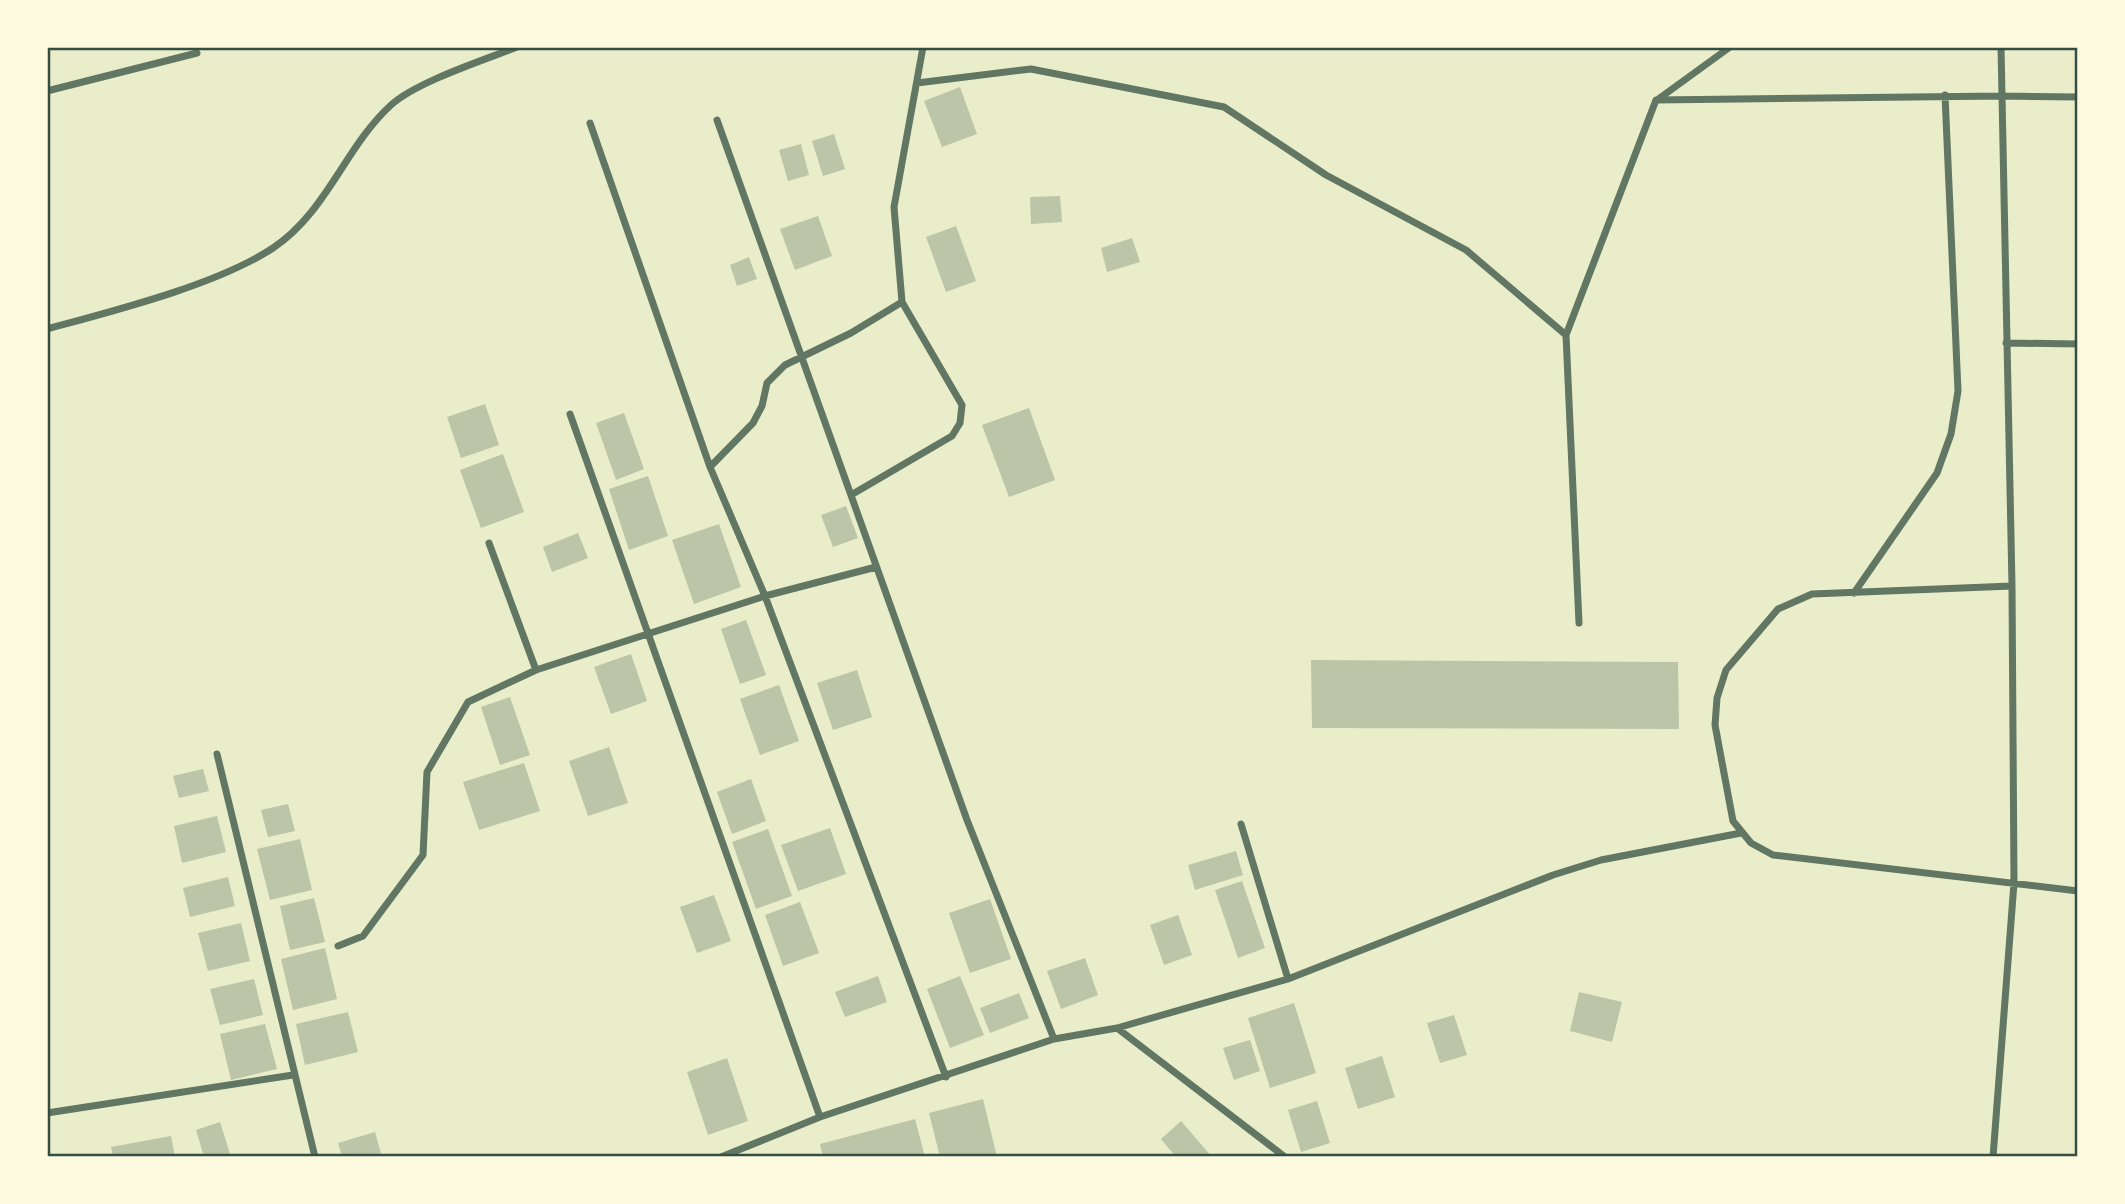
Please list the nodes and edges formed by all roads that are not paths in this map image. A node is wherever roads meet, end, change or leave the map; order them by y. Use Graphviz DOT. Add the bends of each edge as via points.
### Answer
graph roads {
  1 [pos="517,47"];
  2 [pos="923,47"];
  3 [pos="1730,47"];
  4 [pos="2001,47"];
  5 [pos="197,53"];
  6 [pos="917,83"];
  7 [pos="47,91"];
  8 [pos="1945,95"];
  9 [pos="2002,96"];
  10 [pos="2078,97"];
  11 [pos="1656,100"];
  12 [pos="717,120"];
  13 [pos="590,123"];
  14 [pos="902,302"];
  15 [pos="47,329"];
  16 [pos="1566,335"];
  17 [pos="2006,343"];
  18 [pos="2078,344"];
  19 [pos="801,355"];
  20 [pos="570,414"];
  21 [pos="710,467"];
  22 [pos="851,495"];
  23 [pos="489,543"];
  24 [pos="876,567"];
  25 [pos="2012,586"];
  26 [pos="1854,593"];
  27 [pos="765,596"];
  28 [pos="1579,623"];
  29 [pos="648,632"];
  30 [pos="536,670"];
  31 [pos="217,754"];
  32 [pos="1241,824"];
  33 [pos="1741,833"];
  34 [pos="2014,883"];
  35 [pos="2078,891"];
  36 [pos="338,946"];
  37 [pos="1288,979"];
  38 [pos="1116,1028"];
  39 [pos="1054,1039"];
  40 [pos="293,1075"];
  41 [pos="946,1077"];
  42 [pos="47,1113"];
  43 [pos="820,1117"];
  44 [pos="315,1157"];
  45 [pos="721,1157"];
  46 [pos="1285,1157"];
  47 [pos="1993,1157"];
  1 -- 15 [label="street" via="446,75 392,104 314,212 273,248 225,272"];
  2 -- 6 [label="street"];
  3 -- 11 [label="street"];
  4 -- 9 [label="street"];
  5 -- 7 [label="street"];
  6 -- 14 [label="street" via="894,207"];
  6 -- 16 [label="street" via="1031,69 1224,107 1326,175 1466,250"];
  8 -- 9 [label="street"];
  8 -- 11 [label="street"];
  8 -- 26 [label="street" via="1958,391 1951,434 1937,473"];
  9 -- 10 [label="street"];
  9 -- 17 [label="street"];
  11 -- 16 [label="street"];
  12 -- 19 [label="street"];
  13 -- 21 [label="street"];
  14 -- 19 [label="street" via="851,333"];
  14 -- 22 [label="street" via="961,405 960,423 952,436"];
  16 -- 28 [label="street"];
  17 -- 18 [label="street"];
  17 -- 25 [label="street"];
  19 -- 21 [label="street" via="767,383 753,423"];
  19 -- 22 [label="street"];
  20 -- 29 [label="street"];
  21 -- 27 [label="street"];
  22 -- 24 [label="street"];
  23 -- 30 [label="street"];
  24 -- 27 [label="street"];
  24 -- 39 [label="street" via="967,820"];
  25 -- 26 [label="street"];
  25 -- 34 [label="street"];
  26 -- 33 [label="street" via="1812,594 1778,608 1726,670 1715,725 1733,821"];
  27 -- 29 [label="street"];
  27 -- 41 [label="street"];
  29 -- 30 [label="street"];
  29 -- 43 [label="street"];
  30 -- 36 [label="street" via="468,702 427,772 423,855 363,936"];
  31 -- 40 [label="street"];
  32 -- 37 [label="street"];
  33 -- 34 [label="street" via="1773,855"];
  33 -- 37 [label="street" via="1601,860 1553,875"];
  34 -- 35 [label="street"];
  34 -- 47 [label="street"];
  37 -- 38 [label="street"];
  38 -- 39 [label="street"];
  38 -- 46 [label="street"];
  39 -- 41 [label="street"];
  40 -- 42 [label="street"];
  40 -- 44 [label="street"];
  41 -- 43 [label="street"];
  43 -- 45 [label="street"];
}
